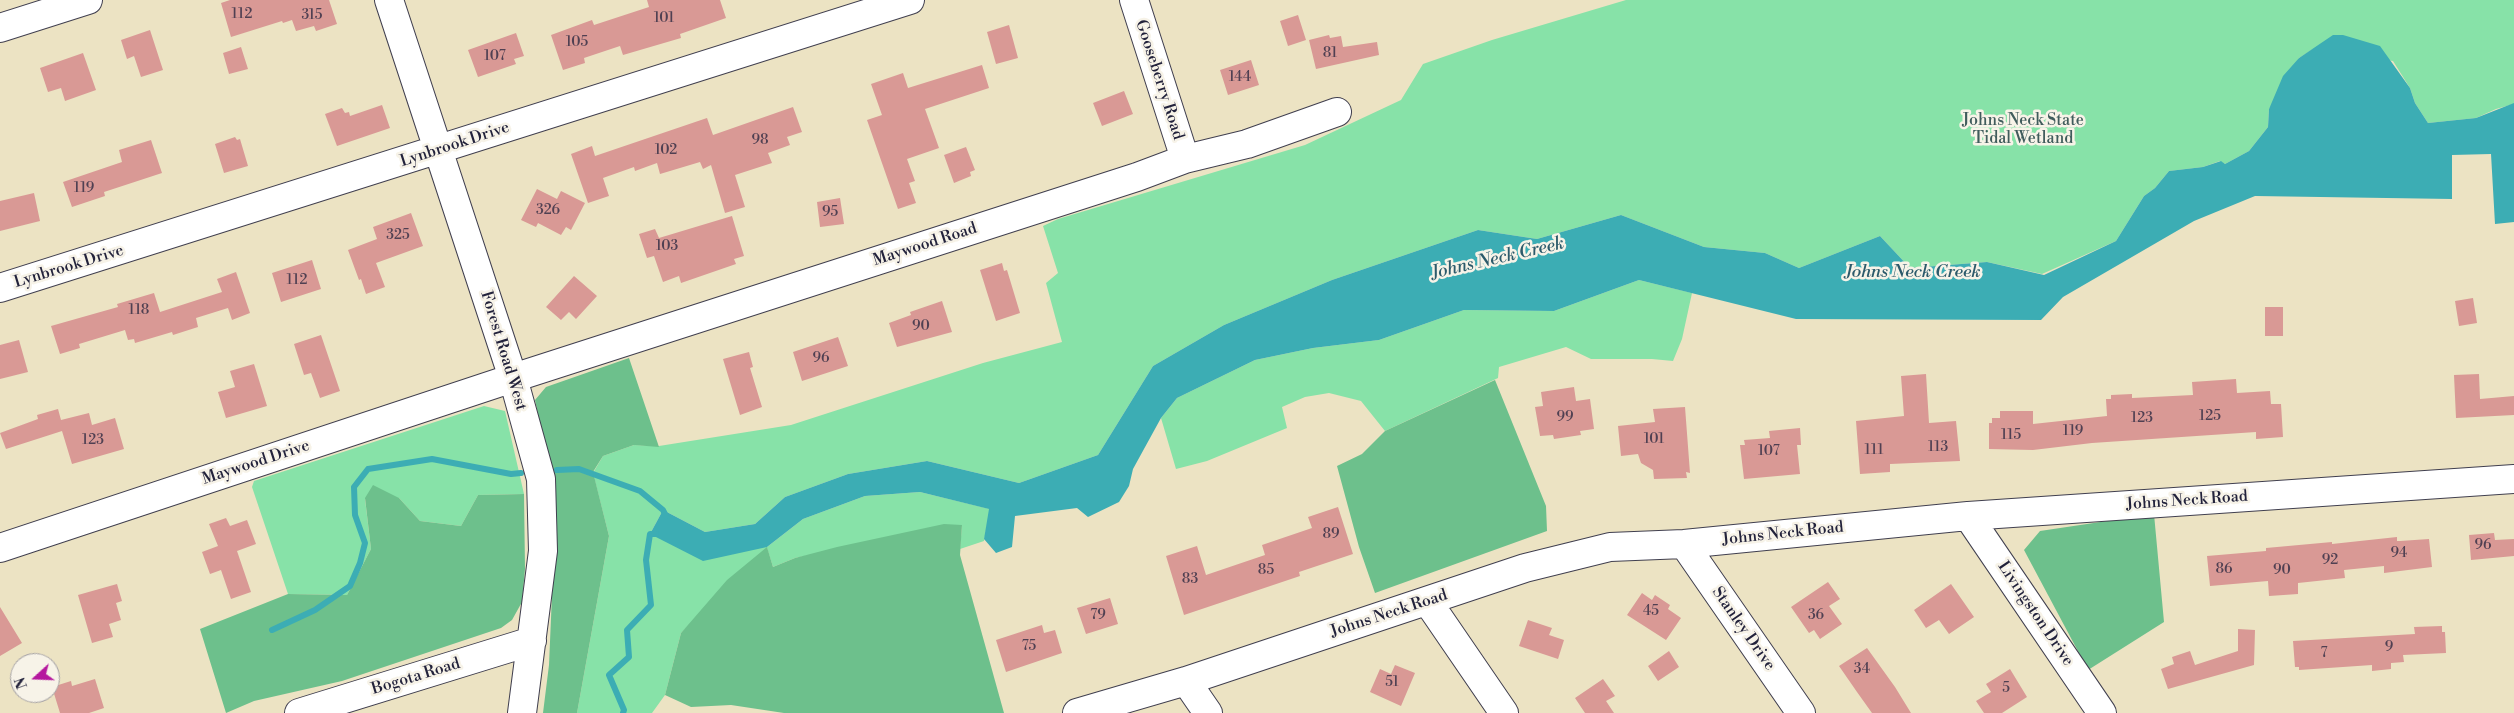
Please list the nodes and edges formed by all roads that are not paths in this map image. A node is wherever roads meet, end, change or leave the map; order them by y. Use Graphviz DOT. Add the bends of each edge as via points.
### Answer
graph roads {
  1 [pos="88,0"];
  2 [pos="389,0"];
  3 [pos="910,0"];
  4 [pos="1134,0"];
  5 [pos="0,28"];
  6 [pos="1337,112"];
  7 [pos="438,151"];
  8 [pos="1185,159"];
  9 [pos="0,288"];
  10 [pos="513,378"];
  11 [pos="2514,478"];
  12 [pos="1968,516"];
  13 [pos="1684,544"];
  14 [pos="0,548"];
  15 [pos="1428,602"];
  16 [pos="532,641"];
  17 [pos="1186,681"];
  18 [pos="299,713"];
  19 [pos="522,713"];
  20 [pos="1077,713"];
  21 [pos="1208,713"];
  22 [pos="1504,713"];
  23 [pos="1801,713"];
  24 [pos="2102,713"];
  1 -- 5 [label="street"];
  2 -- 7 [label="street, Forest Road West"];
  3 -- 7 [label="street, Lynbrook Drive"];
  4 -- 8 [label="street, Gooseberry Road"];
  6 -- 8 [label="street, Maywood Road" via="1247,144"];
  7 -- 9 [label="street, Lynbrook Drive"];
  7 -- 10 [label="street, Forest Road West"];
  8 -- 10 [label="street, Maywood Road"];
  10 -- 14 [label="street, Maywood Drive"];
  10 -- 16 [label="street, Forest Road West" via="541,479 543,552"];
  11 -- 12 [label="street, Johns Neck Road"];
  12 -- 13 [label="street, Johns Neck Road"];
  12 -- 24 [label="street, Livingston Drive"];
  13 -- 15 [label="street, Johns Neck Road" via="1610,547 1525,568"];
  13 -- 23 [label="street, Stanley Drive"];
  15 -- 17 [label="street, Johns Neck Road"];
  15 -- 22 [label="street"];
  16 -- 18 [label="street, Bogota Road"];
  16 -- 19 [label="street, Forest Road West"];
  17 -- 20 [label="street, Johns Neck Road"];
  17 -- 21 [label="street"];
}
